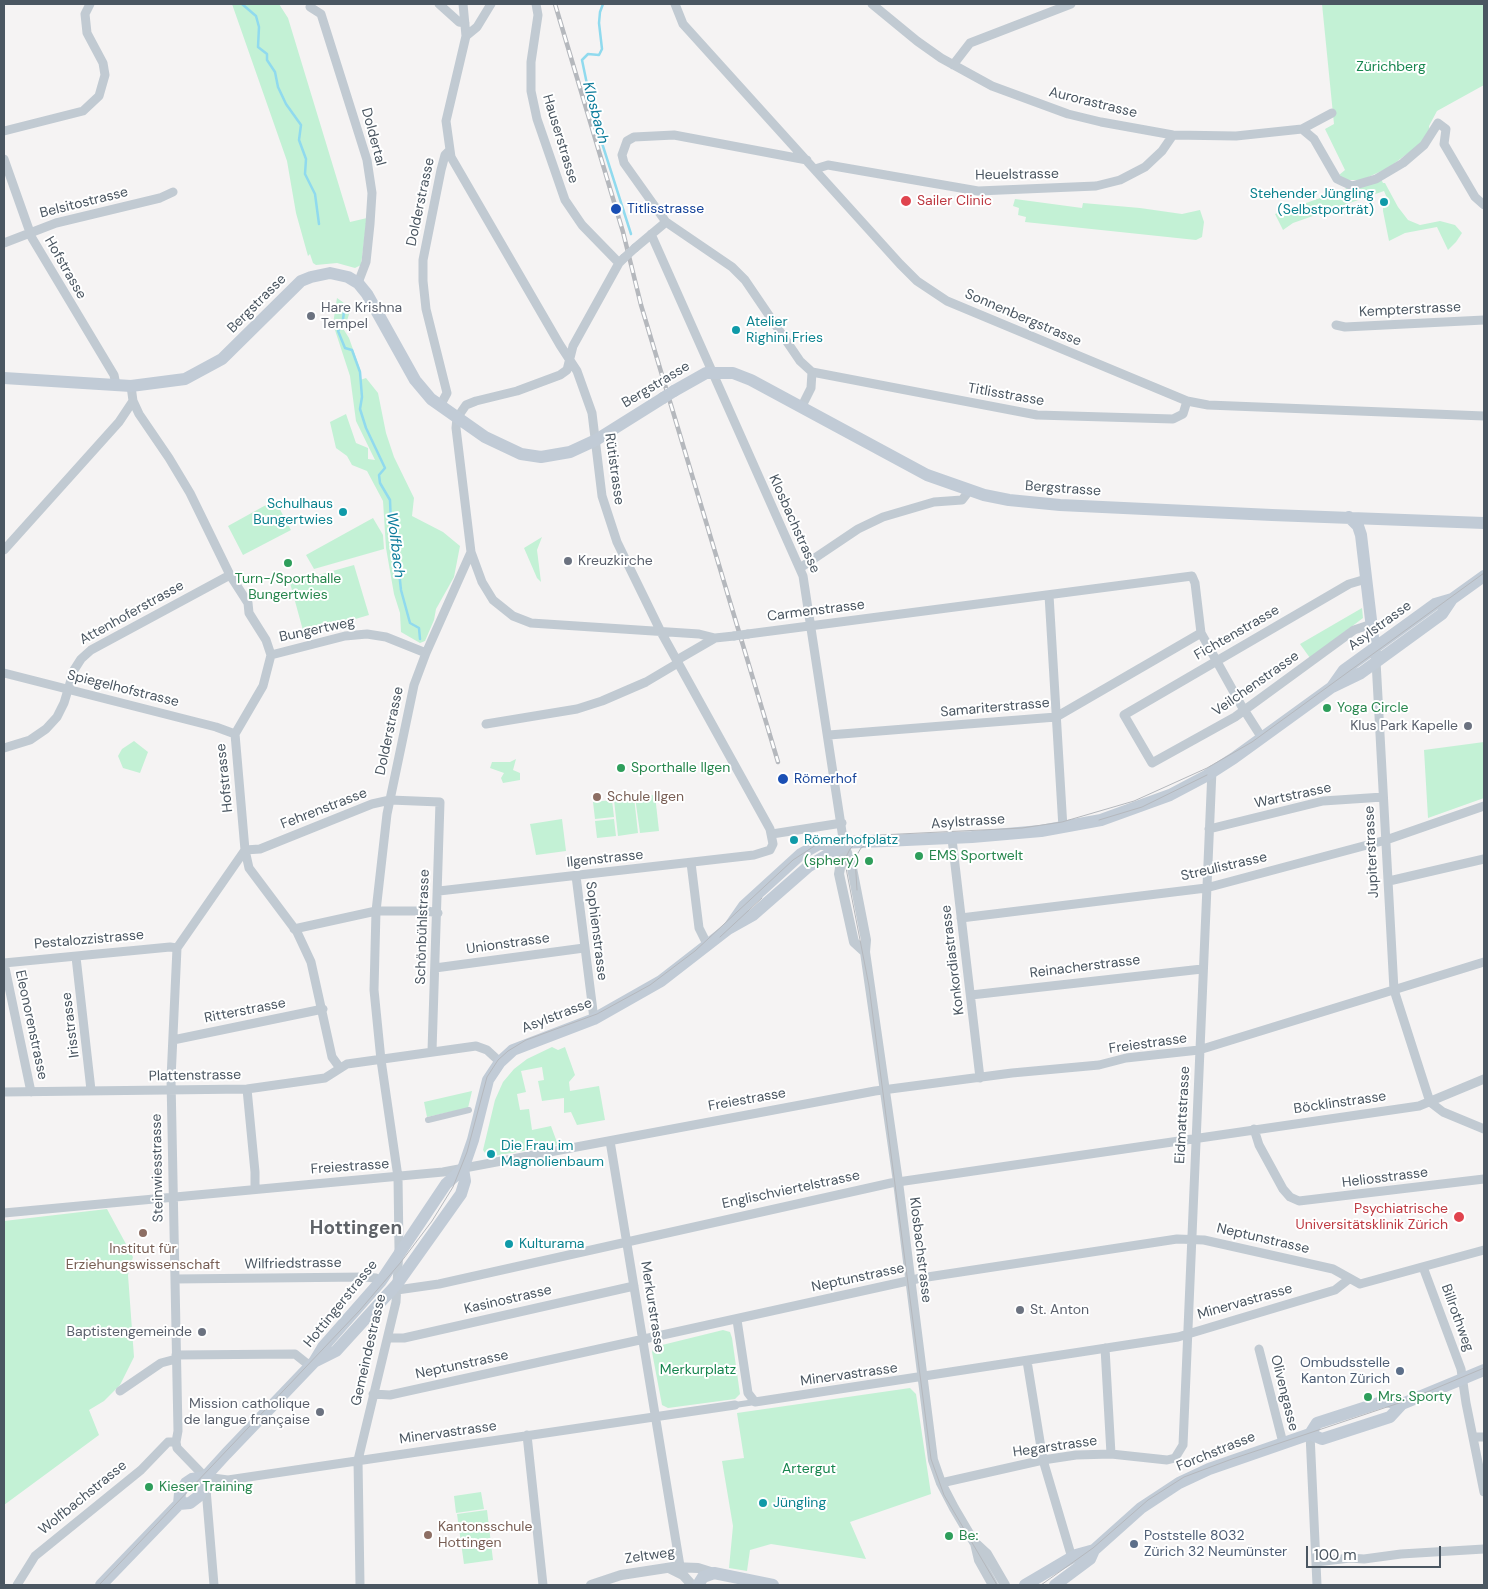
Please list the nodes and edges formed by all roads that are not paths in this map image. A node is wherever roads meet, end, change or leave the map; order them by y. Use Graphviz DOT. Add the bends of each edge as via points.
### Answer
graph roads {
  1 [pos="90,4"];
  2 [pos="439,4"];
  3 [pos="463,4"];
  4 [pos="491,4"];
  5 [pos="536,4"];
  6 [pos="675,4"];
  7 [pos="872,4"];
  8 [pos="1071,4"];
  9 [pos="310,7"];
  10 [pos="465,23"];
  11 [pos="466,36"];
  12 [pos="953,65"];
  13 [pos="1332,113"];
  14 [pos="1302,129"];
  15 [pos="4,131"];
  16 [pos="1173,135"];
  17 [pos="449,151"];
  18 [pos="4,159"];
  19 [pos="807,160"];
  20 [pos="815,169"];
  21 [pos="173,192"];
  22 [pos="1484,205"];
  23 [pos="666,222"];
  24 [pos="29,232"];
  25 [pos="651,234"];
  26 [pos="4,243"];
  27 [pos="622,261"];
  28 [pos="358,283"];
  29 [pos="1484,320"];
  30 [pos="1336,326"];
  31 [pos="569,359"];
  32 [pos="712,372"];
  33 [pos="812,372"];
  34 [pos="4,378"];
  35 [pos="116,385"];
  36 [pos="132,386"];
  37 [pos="133,400"];
  38 [pos="1187,401"];
  39 [pos="440,406"];
  40 [pos="801,408"];
  41 [pos="1484,416"];
  42 [pos="457,418"];
  43 [pos="596,440"];
  44 [pos="969,490"];
  45 [pos="1349,517"];
  46 [pos="1378,519"];
  47 [pos="1484,522"];
  48 [pos="1361,535"];
  49 [pos="4,550"];
  50 [pos="471,552"];
  51 [pos="800,568"];
  52 [pos="230,575"];
  53 [pos="1484,576"];
  54 [pos="1366,579"];
  55 [pos="1048,595"];
  56 [pos="1452,599"];
  57 [pos="1372,624"];
  58 [pos="812,626"];
  59 [pos="662,632"];
  60 [pos="1201,633"];
  61 [pos="715,638"];
  62 [pos="1375,647"];
  63 [pos="426,653"];
  64 [pos="271,655"];
  65 [pos="678,661"];
  66 [pos="1376,661"];
  67 [pos="1215,662"];
  68 [pos="4,674"];
  69 [pos="1332,687"];
  70 [pos="68,689"];
  71 [pos="1244,710"];
  72 [pos="1056,717"];
  73 [pos="486,724"];
  74 [pos="235,734"];
  75 [pos="829,735"];
  76 [pos="1262,738"];
  77 [pos="4,748"];
  78 [pos="1152,763"];
  79 [pos="1212,770"];
  80 [pos="1383,797"];
  81 [pos="390,800"];
  82 [pos="442,804"];
  83 [pos="1484,806"];
  84 [pos="842,823"];
  85 [pos="1063,828"];
  86 [pos="1209,829"];
  87 [pos="772,834"];
  88 [pos="952,838"];
  89 [pos="1386,840"];
  90 [pos="844,845"];
  91 [pos="772,848"];
  92 [pos="245,850"];
  93 [pos="1484,859"];
  94 [pos="691,863"];
  95 [pos="576,876"];
  96 [pos="1388,881"];
  97 [pos="1206,888"];
  98 [pos="438,891"];
  99 [pos="376,911"];
  100 [pos="438,914"];
  101 [pos="962,918"];
  102 [pos="294,929"];
  103 [pos="708,946"];
  104 [pos="177,948"];
  105 [pos="584,948"];
  106 [pos="76,957"];
  107 [pos="1484,962"];
  108 [pos="4,963"];
  109 [pos="435,968"];
  110 [pos="1202,969"];
  111 [pos="1394,990"];
  112 [pos="971,995"];
  113 [pos="323,1010"];
  114 [pos="594,1018"];
  115 [pos="172,1040"];
  116 [pos="432,1050"];
  117 [pos="1200,1050"];
  118 [pos="381,1060"];
  119 [pos="500,1062"];
  120 [pos="340,1068"];
  121 [pos="980,1078"];
  122 [pos="1484,1079"];
  123 [pos="247,1089"];
  124 [pos="885,1089"];
  125 [pos="91,1090"];
  126 [pos="170,1091"];
  127 [pos="4,1092"];
  128 [pos="31,1092"];
  129 [pos="1430,1102"];
  130 [pos="469,1110"];
  131 [pos="428,1120"];
  132 [pos="1254,1129"];
  133 [pos="1484,1129"];
  134 [pos="1195,1138"];
  135 [pos="610,1142"];
  136 [pos="463,1169"];
  137 [pos="398,1177"];
  138 [pos="1484,1179"];
  139 [pos="898,1182"];
  140 [pos="255,1189"];
  141 [pos="173,1197"];
  142 [pos="4,1213"];
  143 [pos="1190,1238"];
  144 [pos="627,1241"];
  145 [pos="1484,1250"];
  146 [pos="398,1259"];
  147 [pos="1423,1267"];
  148 [pos="175,1279"];
  149 [pos="1349,1279"];
  150 [pos="910,1280"];
  151 [pos="381,1281"];
  152 [pos="634,1286"];
  153 [pos="397,1287"];
  154 [pos="737,1320"];
  155 [pos="1187,1332"];
  156 [pos="388,1338"];
  157 [pos="643,1340"];
  158 [pos="1105,1348"];
  159 [pos="1259,1349"];
  160 [pos="176,1357"];
  161 [pos="1028,1361"];
  162 [pos="312,1364"];
  163 [pos="1484,1370"];
  164 [pos="922,1378"];
  165 [pos="1463,1380"];
  166 [pos="120,1391"];
  167 [pos="373,1394"];
  168 [pos="755,1402"];
  169 [pos="1402,1404"];
  170 [pos="735,1405"];
  171 [pos="656,1417"];
  172 [pos="1310,1434"];
  173 [pos="527,1435"];
  174 [pos="1473,1437"];
  175 [pos="1484,1437"];
  176 [pos="176,1442"];
  177 [pos="1283,1443"];
  178 [pos="1111,1454"];
  179 [pos="1174,1458"];
  180 [pos="358,1460"];
  181 [pos="1043,1460"];
  182 [pos="204,1477"];
  183 [pos="941,1483"];
  184 [pos="1484,1492"];
  185 [pos="179,1504"];
  186 [pos="974,1542"];
  187 [pos="1484,1549"];
  188 [pos="1094,1550"];
  189 [pos="1072,1558"];
  190 [pos="1316,1562"];
  191 [pos="680,1566"];
  192 [pos="668,1568"];
  193 [pos="714,1573"];
  194 [pos="17,1585"];
  195 [pos="101,1585"];
  196 [pos="214,1585"];
  197 [pos="360,1585"];
  198 [pos="543,1585"];
  199 [pos="591,1585"];
  200 [pos="692,1585"];
  201 [pos="698,1585"];
  202 [pos="773,1585"];
  203 [pos="993,1585"];
  204 [pos="1005,1585"];
  205 [pos="1025,1585"];
  206 [pos="1055,1585"];
  207 [pos="1317,1585"];
  1 -- 15 [label="street" via="85,14 87,33 103,63 105,75 99,96 83,112"];
  2 -- 10 [label="street" via="459,22"];
  3 -- 10 [label="street, Dolderstrasse"];
  4 -- 11 [label="street" via="477,27"];
  5 -- 27 [label="street, Hauserstrasse" via="538,15 531,62 531,91 537,119 565,200 582,225"];
  6 -- 19 [label="street, Sonnenbergstrasse" via="683,24"];
  7 -- 12 [label="street, Aurorastrasse"];
  8 -- 12 [label="street" via="970,43"];
  9 -- 28 [label="street, Doldertal" via="321,14 367,160 372,194 370,224 366,262"];
  10 -- 11 [label="street, Dolderstrasse"];
  11 -- 17 [label="street, Dolderstrasse" via="446,121"];
  12 -- 16 [label="street, Aurorastrasse" via="1014,95 1068,114"];
  13 -- 14 [label="street, Aurorastrasse"];
  14 -- 16 [label="street, Aurorastrasse" via="1236,136"];
  14 -- 22 [label="street" via="1314,139 1337,179 1352,186 1376,179 1403,163 1424,145 1438,123 1446,129 1444,144 1475,198"];
  16 -- 20 [label="street, Heuelstrasse" via="1145,167 1120,180 1096,186 978,191 828,165"];
  17 -- 31 [label="street, Rütistrasse"];
  17 -- 39 [label="street, Dolderstrasse" via="443,164 423,280 426,308 447,393"];
  18 -- 24 [label="street, Hofstrasse"];
  19 -- 20 [label="street, Sonnenbergstrasse"];
  19 -- 23 [label="street" via="698,138 634,137 623,148 624,163"];
  20 -- 38 [label="street, Sonnenbergstrasse" via="900,264 931,291"];
  21 -- 24 [label="street, Belsitostrasse"];
  23 -- 25 [label="street"];
  23 -- 33 [label="street" via="745,280 800,360"];
  24 -- 26 [label="street, Belsitostrasse"];
  24 -- 35 [label="street, Hofstrasse" via="114,375"];
  25 -- 27 [label="street, bridge"];
  25 -- 32 [label="street, Klosbachstrasse"];
  27 -- 31 [label="street" via="573,346"];
  28 -- 36 [label="main road, Bergstrasse" via="348,277 330,274 301,281 215,364 185,378"];
  28 -- 39 [label="main road, Bergstrasse" via="415,380"];
  29 -- 30 [label="street, Kempterstrasse"];
  31 -- 42 [label="street" via="567,370 560,376 517,392 466,405"];
  31 -- 43 [label="street, Rütistrasse" via="577,371 592,413"];
  32 -- 40 [label="main road, Bergstrasse" via="743,377"];
  32 -- 43 [label="main road, Bergstrasse"];
  32 -- 51 [label="street, Klosbachstrasse"];
  33 -- 38 [label="street, Titlisstrasse" via="1037,415 1174,419 1183,414"];
  33 -- 40 [label="street" via="811,388"];
  34 -- 35 [label="main road, Bergstrasse"];
  35 -- 36 [label="main road, Bergstrasse"];
  36 -- 37 [label="street"];
  37 -- 49 [label="street" via="119,422"];
  37 -- 52 [label="street" via="190,492"];
  38 -- 41 [label="street, Sonnenbergstrasse" via="1208,405"];
  39 -- 42 [label="main road, Bergstrasse"];
  40 -- 44 [label="main road, Bergstrasse" via="914,469"];
  42 -- 43 [label="main road, Bergstrasse" via="501,447 521,454 556,456"];
  42 -- 50 [label="street"];
  43 -- 59 [label="street, Rütistrasse" via="599,478 607,515"];
  44 -- 45 [label="main road, Bergstrasse" via="1009,500 1060,505"];
  44 -- 51 [label="street" via="962,500 918,506 882,517"];
  45 -- 46 [label="main road, Bergstrasse"];
  45 -- 48 [label="main road, Jupiterstrasse"];
  46 -- 47 [label="main road, Bergstrasse"];
  46 -- 48 [label="main road"];
  48 -- 54 [label="main road, Jupiterstrasse"];
  50 -- 59 [label="street, Carmenstrasse" via="486,591 513,616 547,625"];
  50 -- 63 [label="street, Dolderstrasse"];
  51 -- 58 [label="street, Klosbachstrasse"];
  52 -- 64 [label="street" via="248,603 249,613 266,640"];
  52 -- 70 [label="street, Attenhoferstrasse" via="91,650 74,670"];
  53 -- 56 [label="main road, Asylstrasse"];
  54 -- 57 [label="main road, Jupiterstrasse"];
  54 -- 67 [label="street, Fichtenstrasse" via="1348,584"];
  55 -- 58 [label="street, Carmenstrasse"];
  55 -- 60 [label="street, Carmenstrasse" via="1192,576"];
  55 -- 72 [label="street"];
  56 -- 62 [label="main road, Asylstrasse" via="1435,604"];
  56 -- 66 [label="main road, Asylstrasse" via="1442,614"];
  57 -- 62 [label="main road, Jupiterstrasse"];
  57 -- 71 [label="street, Veilchenstrasse" via="1354,630"];
  58 -- 61 [label="street, Carmenstrasse, bridge"];
  58 -- 75 [label="street, Klosbachstrasse"];
  59 -- 61 [label="street, Carmenstrasse"];
  59 -- 65 [label="street, Rütistrasse"];
  60 -- 67 [label="street"];
  60 -- 72 [label="street, Samariterstrasse"];
  61 -- 65 [label="street"];
  62 -- 66 [label="main road, Jupiterstrasse"];
  62 -- 69 [label="main road, Asylstrasse" via="1344,670"];
  63 -- 64 [label="street, Bungertweg" via="386,637 367,634 345,636"];
  63 -- 81 [label="street, Dolderstrasse" via="405,720"];
  64 -- 74 [label="street, Hofstrasse" via="263,686"];
  65 -- 73 [label="street" via="646,682 602,701 577,709"];
  65 -- 87 [label="street, Rütistrasse"];
  66 -- 69 [label="main road, Asylstrasse" via="1350,680"];
  66 -- 80 [label="street, Jupiterstrasse"];
  67 -- 71 [label="street"];
  67 -- 78 [label="street, Fichtenstrasse" via="1128,713"];
  68 -- 70 [label="street, Spiegelhofstrasse"];
  69 -- 76 [label="main road, Asylstrasse"];
  70 -- 74 [label="street, Spiegelhofstrasse"];
  70 -- 77 [label="street, Attenhoferstrasse" via="57,717 46,729 30,740"];
  71 -- 76 [label="street"];
  71 -- 78 [label="street, Veilchenstrasse"];
  72 -- 75 [label="street, Samariterstrasse"];
  72 -- 85 [label="street"];
  74 -- 92 [label="street, Hofstrasse"];
  75 -- 84 [label="street, Klosbachstrasse"];
  76 -- 79 [label="main road, Asylstrasse"];
  79 -- 85 [label="main road, Asylstrasse" via="1194,783 1150,804"];
  79 -- 86 [label="street, Eidmattstrasse"];
  80 -- 86 [label="street, Wartstrasse" via="1323,801"];
  80 -- 89 [label="street, Jupiterstrasse"];
  81 -- 82 [label="street, Fehrenstrasse" via="437,800"];
  81 -- 92 [label="street, Fehrenstrasse" via="372,804 260,849"];
  81 -- 99 [label="street, Dolderstrasse"];
  82 -- 98 [label="street, Schönbühlstrasse"];
  83 -- 89 [label="street, Streulistrasse"];
  84 -- 87 [label="street"];
  84 -- 90 [label="street, Klosbachstrasse"];
  85 -- 88 [label="main road, Asylstrasse"];
  86 -- 97 [label="street, Eidmattstrasse"];
  87 -- 91 [label="street, Rütistrasse"];
  88 -- 90 [label="main road, Asylstrasse"];
  88 -- 101 [label="street, Konkordiastrasse"];
  89 -- 96 [label="street, Jupiterstrasse"];
  89 -- 97 [label="street, Streulistrasse"];
  90 -- 103 [label="main road, Asylstrasse" via="809,866 753,915 728,929"];
  90 -- 124 [label="street, Klosbachstrasse" via="853,872 866,940 865,952"];
  91 -- 94 [label="street, Ilgenstrasse" via="754,855"];
  92 -- 102 [label="street, Hofstrasse" via="249,868"];
  92 -- 104 [label="street"];
  93 -- 96 [label="street"];
  94 -- 95 [label="street, Ilgenstrasse"];
  94 -- 103 [label="street" via="699,928"];
  95 -- 98 [label="street, Ilgenstrasse"];
  95 -- 105 [label="street, Sophienstrasse"];
  96 -- 111 [label="street, Jupiterstrasse"];
  97 -- 101 [label="street, Streulistrasse"];
  97 -- 110 [label="street, Eidmattstrasse"];
  98 -- 100 [label="street, Schönbühlstrasse"];
  99 -- 100 [label="street" via="411,910"];
  99 -- 102 [label="street"];
  99 -- 118 [label="street, Dolderstrasse" via="374,990"];
  100 -- 109 [label="street, Schönbühlstrasse"];
  101 -- 112 [label="street, Konkordiastrasse"];
  102 -- 113 [label="street, Hofstrasse" via="314,971"];
  103 -- 114 [label="main road, Asylstrasse" via="661,981"];
  104 -- 106 [label="street, Pestalozzistrasse"];
  104 -- 115 [label="street, Steinwiesstrasse"];
  105 -- 109 [label="street, Unionstrasse"];
  105 -- 114 [label="street, Sophienstrasse"];
  106 -- 108 [label="street, Pestalozzistrasse"];
  106 -- 125 [label="street, Irisstrasse"];
  107 -- 111 [label="street, Freiestrasse"];
  108 -- 128 [label="street, Eleonorenstrasse"];
  109 -- 116 [label="street, Schönbühlstrasse"];
  110 -- 112 [label="street, Reinacherstrasse"];
  110 -- 117 [label="street, Eidmattstrasse"];
  111 -- 117 [label="street, Freiestrasse"];
  111 -- 129 [label="street, Jupiterstrasse"];
  112 -- 121 [label="street, Konkordiastrasse"];
  113 -- 115 [label="street, Ritterstrasse"];
  113 -- 120 [label="street, Hofstrasse" via="332,1057"];
  114 -- 119 [label="main road, Asylstrasse" via="521,1045"];
  115 -- 126 [label="street, Steinwiesstrasse"];
  116 -- 118 [label="street"];
  116 -- 119 [label="street" via="476,1046"];
  117 -- 121 [label="street, Freiestrasse"];
  117 -- 134 [label="street, Eidmattstrasse"];
  118 -- 120 [label="street, Plattenstrasse" via="347,1064"];
  118 -- 137 [label="street, Gemeindestrasse"];
  119 -- 136 [label="main road, Hottingerstrasse" via="488,1080"];
  120 -- 123 [label="street, Plattenstrasse" via="332,1076 321,1079"];
  121 -- 124 [label="street, Freiestrasse"];
  122 -- 129 [label="street, Böcklinstrasse"];
  123 -- 126 [label="street, Plattenstrasse"];
  123 -- 140 [label="street"];
  124 -- 135 [label="street, Freiestrasse" via="661,1129"];
  124 -- 139 [label="street, Klosbachstrasse"];
  125 -- 126 [label="street, Plattenstrasse"];
  125 -- 128 [label="street, Plattenstrasse"];
  126 -- 141 [label="street, Steinwiesstrasse"];
  127 -- 128 [label="street, Plattenstrasse"];
  129 -- 132 [label="street, Böcklinstrasse"];
  129 -- 133 [label="street" via="1443,1112"];
  130 -- 131 [label="street"];
  132 -- 134 [label="street, Böcklinstrasse"];
  132 -- 138 [label="street, Heliosstrasse" via="1259,1145 1290,1198 1304,1201"];
  134 -- 139 [label="street, Englischviertelstrasse"];
  134 -- 143 [label="street, Eidmattstrasse"];
  135 -- 136 [label="street, Freiestrasse"];
  135 -- 144 [label="street, Merkurstrasse"];
  136 -- 137 [label="street, Freiestrasse"];
  136 -- 146 [label="main road, Hottingerstrasse" via="446,1184"];
  136 -- 153 [label="main road, Hottingerstrasse" via="465,1182 461,1194"];
  137 -- 140 [label="street, Freiestrasse"];
  137 -- 146 [label="street, Gemeindestrasse"];
  139 -- 144 [label="street, Englischviertelstrasse"];
  139 -- 150 [label="street, Klosbachstrasse"];
  140 -- 141 [label="street, Freiestrasse"];
  141 -- 142 [label="street, Freiestrasse"];
  141 -- 148 [label="street, Steinwiesstrasse"];
  143 -- 149 [label="street, Neptunstrasse" via="1333,1269"];
  143 -- 150 [label="street, Neptunstrasse"];
  143 -- 155 [label="street, Eidmattstrasse"];
  144 -- 152 [label="street, Merkurstrasse"];
  144 -- 153 [label="street, Englischviertelstrasse" via="439,1284"];
  145 -- 147 [label="street"];
  146 -- 151 [label="main road, Hottingerstrasse"];
  146 -- 153 [label="street, Gemeindestrasse"];
  147 -- 149 [label="street" via="1368,1283 1360,1284"];
  147 -- 165 [label="street, Billrothweg"];
  148 -- 151 [label="street, Wilfriedstrasse" via="364,1277"];
  148 -- 160 [label="street, Steinwiesstrasse"];
  149 -- 155 [label="street, Minervastrasse" via="1335,1290"];
  150 -- 154 [label="street, Neptunstrasse"];
  150 -- 164 [label="street, Klosbachstrasse"];
  151 -- 162 [label="main road, Hottingerstrasse" via="322,1346"];
  152 -- 156 [label="street, Kasinostrasse" via="404,1338"];
  152 -- 157 [label="street, Merkurstrasse"];
  153 -- 156 [label="street, Gemeindestrasse"];
  153 -- 162 [label="main road, Hottingerstrasse" via="336,1351"];
  154 -- 157 [label="street, Neptunstrasse"];
  154 -- 168 [label="street" via="748,1393"];
  155 -- 158 [label="street, Minervastrasse" via="1178,1337"];
  155 -- 179 [label="street, Eidmattstrasse" via="1183,1445"];
  156 -- 167 [label="street, Gemeindestrasse"];
  157 -- 167 [label="street, Neptunstrasse" via="390,1395"];
  157 -- 171 [label="street, Merkurstrasse"];
  158 -- 161 [label="street, Minervastrasse"];
  158 -- 178 [label="street"];
  159 -- 177 [label="street, Olivengasse"];
  160 -- 162 [label="street" via="295,1354"];
  160 -- 166 [label="street" via="161,1363"];
  160 -- 176 [label="street, Steinwiesstrasse"];
  161 -- 164 [label="street, Minervastrasse"];
  161 -- 181 [label="street"];
  162 -- 182 [label="main road, Hottingerstrasse"];
  163 -- 165 [label="main road, Forchstrasse"];
  164 -- 168 [label="street, Minervastrasse"];
  164 -- 183 [label="street, Klosbachstrasse" via="931,1451"];
  165 -- 169 [label="main road, Forchstrasse"];
  165 -- 174 [label="street, Billrothweg"];
  167 -- 180 [label="street, Gemeindestrasse"];
  168 -- 170 [label="street, Minervastrasse"];
  169 -- 172 [label="main road, Forchstrasse" via="1385,1401 1317,1423"];
  169 -- 172 [label="main road, Forchstrasse" via="1387,1419 1322,1439"];
  170 -- 171 [label="street, Minervastrasse"];
  171 -- 173 [label="street, Minervastrasse"];
  171 -- 191 [label="street, Merkurstrasse"];
  172 -- 177 [label="main road, Forchstrasse"];
  172 -- 190 [label="street"];
  173 -- 180 [label="street, Minervastrasse"];
  173 -- 198 [label="street"];
  174 -- 175 [label="street"];
  174 -- 184 [label="street, Billrothweg"];
  176 -- 182 [label="street" via="177,1448"];
  176 -- 194 [label="street, Wolfbachstrasse" via="168,1442 141,1470 35,1556"];
  177 -- 188 [label="main road, Forchstrasse" via="1179,1482 1141,1508"];
  178 -- 179 [label="street, Hegarstrasse"];
  178 -- 181 [label="street, Hegarstrasse"];
  180 -- 182 [label="street, Minervastrasse" via="228,1480"];
  180 -- 197 [label="street, Gemeindestrasse"];
  181 -- 183 [label="street, Hegarstrasse"];
  181 -- 189 [label="street"];
  182 -- 185 [label="main road, Hottingerstrasse" via="186,1483 180,1493"];
  182 -- 185 [label="main road, Hottingerstrasse" via="204,1488 199,1496 190,1503"];
  182 -- 196 [label="street"];
  183 -- 186 [label="street, Klosbachstrasse"];
  185 -- 195 [label="main road, Hottingerstrasse"];
  186 -- 203 [label="street, Klosbachstrasse" via="978,1560"];
  186 -- 204 [label="street, Klosbachstrasse" via="987,1554"];
  187 -- 190 [label="street"];
  188 -- 189 [label="main road, Forchstrasse"];
  188 -- 206 [label="main road, Forchstrasse" via="1090,1559"];
  189 -- 205 [label="main road, Forchstrasse"];
  190 -- 207 [label="street"];
  191 -- 192 [label="street, Zeltweg"];
  191 -- 193 [label="street, Zeltweg"];
  192 -- 199 [label="street, Zeltweg" via="620,1575"];
  192 -- 200 [label="street"];
  193 -- 201 [label="main road" via="703,1577"];
  193 -- 202 [label="main road, Zeltweg"];
}
